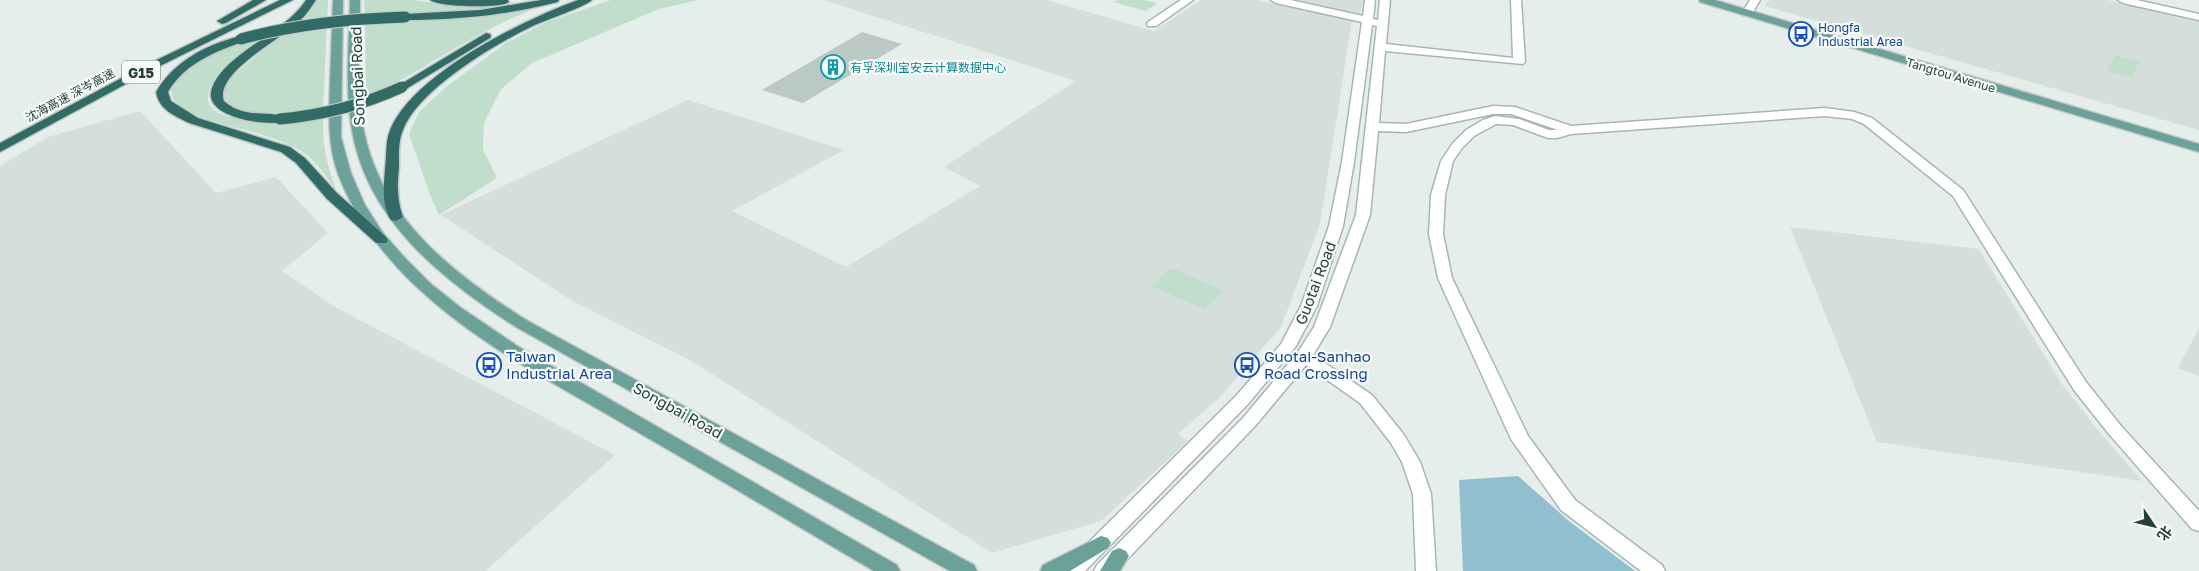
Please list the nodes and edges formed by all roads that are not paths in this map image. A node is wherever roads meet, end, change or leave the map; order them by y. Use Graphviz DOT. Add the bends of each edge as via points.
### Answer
graph roads {
  1 [pos="261,0"];
  2 [pos="269,0"];
  3 [pos="311,0"];
  4 [pos="338,0"];
  5 [pos="355,0"];
  6 [pos="434,0"];
  7 [pos="526,0"];
  8 [pos="554,0"];
  9 [pos="578,0"];
  10 [pos="587,0"];
  11 [pos="1188,0"];
  12 [pos="1276,0"];
  13 [pos="1370,0"];
  14 [pos="1385,0"];
  15 [pos="1516,0"];
  16 [pos="1704,0"];
  17 [pos="1722,0"];
  18 [pos="2123,0"];
  19 [pos="286,1"];
  20 [pos="1750,7"];
  21 [pos="2199,17"];
  22 [pos="1374,22"];
  23 [pos="1152,24"];
  24 [pos="200,32"];
  25 [pos="1379,47"];
  26 [pos="1372,127"];
  27 [pos="1570,130"];
  28 [pos="0,136"];
  29 [pos="2199,142"];
  30 [pos="0,148"];
  31 [pos="2199,148"];
  32 [pos="396,217"];
  33 [pos="381,240"];
  34 [pos="1304,356"];
  35 [pos="2199,524"];
  36 [pos="1101,543"];
  37 [pos="948,560"];
  38 [pos="1114,564"];
  39 [pos="890,571"];
  40 [pos="968,571"];
  41 [pos="982,571"];
  42 [pos="1050,571"];
  43 [pos="1073,571"];
  44 [pos="1104,571"];
  45 [pos="1426,571"];
  46 [pos="1655,571"];
  1 -- 24 [label="highway"];
  2 -- 24 [label="highway, 沈海高速 深岑高速 / G15"];
  3 -- 9 [label="highway, bridge" via="298,17 232,70 218,86 216,94 224,108 236,114 280,119 345,109 402,87 502,28 538,12"];
  4 -- 33 [label="main road, Songbai Road" via="335,137 358,204"];
  5 -- 32 [label="main road, Songbai Road" via="355,98 359,139 373,181"];
  6 -- 7 [label="highway" via="488,3"];
  8 -- 33 [label="highway, bridge" via="494,12 318,22 280,28 208,52 172,75 162,92 163,100 170,107 191,118 267,142 295,155"];
  10 -- 32 [label="highway" via="535,19 500,38 444,78 410,108 396,132 393,147 390,191"];
  11 -- 23 [label="street"];
  12 -- 22 [label="street"];
  13 -- 22 [label="street, Guotai Road"];
  14 -- 22 [label="street, Guotai Road"];
  15 -- 25 [label="street" via="1519,62"];
  16 -- 20 [label="main road, Tangtou Avenue"];
  17 -- 20 [label="main road, Tangtou Avenue"];
  18 -- 21 [label="street"];
  19 -- 30 [label="highway, 沈海高速 深岑高速 / G15" via="146,69"];
  20 -- 29 [label="main road, Tangtou Avenue"];
  20 -- 31 [label="main road, Tangtou Avenue"];
  22 -- 25 [label="street, Guotai Road"];
  22 -- 36 [label="street, Guotai Road" via="1336,226 1309,306 1288,346 1242,400"];
  24 -- 28 [label="highway, 沈海高速 深岑高速 / G15"];
  25 -- 26 [label="street, Guotai Road"];
  26 -- 27 [label="street" via="1406,128 1493,110 1511,110"];
  26 -- 34 [label="street, Guotai Road" via="1363,215 1322,327"];
  27 -- 35 [label="street" via="1825,112 1868,121 1958,193 2080,386"];
  27 -- 46 [label="street" via="1548,134 1515,122 1495,120 1470,134 1456,146 1447,161 1438,195 1436,234 1445,278 1520,439 1568,505"];
  32 -- 37 [label="main road, Songbai Road" via="443,267 488,304"];
  33 -- 39 [label="main road, Songbai Road" via="420,283 484,333"];
  34 -- 38 [label="street, Guotai Road" via="1249,422"];
  34 -- 45 [label="street" via="1366,399 1398,439 1411,462 1422,494"];
  36 -- 42 [label="main road"];
  36 -- 43 [label="street, Guotai Road"];
  37 -- 40 [label="main road, Songbai Road"];
  37 -- 41 [label="main road"];
  38 -- 44 [label="street, Guotai Road"];
}
